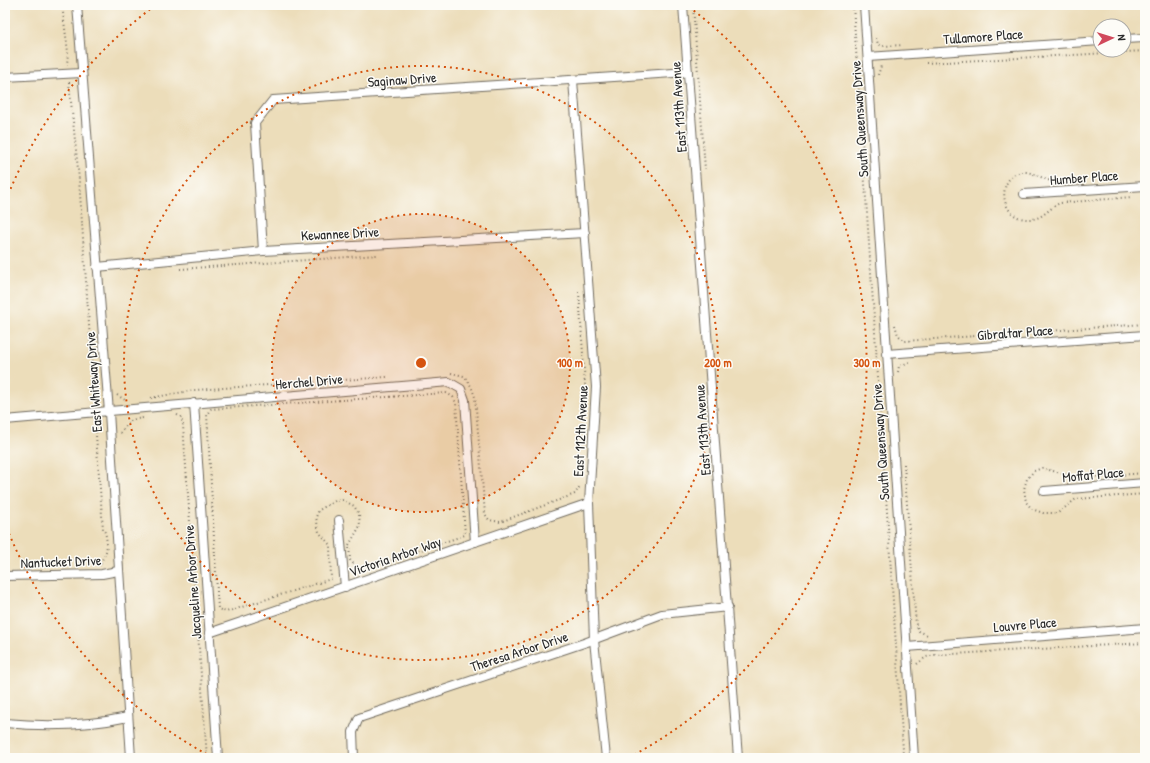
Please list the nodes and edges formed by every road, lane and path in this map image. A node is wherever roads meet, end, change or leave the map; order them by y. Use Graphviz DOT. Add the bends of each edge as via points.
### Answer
graph roads {
  1 [pos="62,5"];
  2 [pos="77,5"];
  3 [pos="683,5"];
  4 [pos="853,5"];
  5 [pos="864,5"];
  6 [pos="1145,38"];
  7 [pos="1132,39"];
  8 [pos="1092,42"];
  9 [pos="1145,51"];
  10 [pos="868,57"];
  11 [pos="919,63"];
  12 [pos="887,65"];
  13 [pos="688,72"];
  14 [pos="82,73"];
  15 [pos="68,74"];
  16 [pos="5,77"];
  17 [pos="878,77"];
  18 [pos="573,80"];
  19 [pos="1145,186"];
  20 [pos="1024,194"];
  21 [pos="585,233"];
  22 [pos="263,251"];
  23 [pos="379,254"];
  24 [pos="97,267"];
  25 [pos="173,269"];
  26 [pos="579,291"];
  27 [pos="894,324"];
  28 [pos="1145,324"];
  29 [pos="1145,335"];
  30 [pos="886,354"];
  31 [pos="917,362"];
  32 [pos="898,372"];
  33 [pos="448,373"];
  34 [pos="393,377"];
  35 [pos="117,396"];
  36 [pos="150,398"];
  37 [pos="129,400"];
  38 [pos="194,403"];
  39 [pos="586,406"];
  40 [pos="109,412"];
  41 [pos="97,413"];
  42 [pos="176,414"];
  43 [pos="146,418"];
  44 [pos="5,420"];
  45 [pos="120,433"];
  46 [pos="904,459"];
  47 [pos="581,478"];
  48 [pos="1145,483"];
  49 [pos="1044,492"];
  50 [pos="589,503"];
  51 [pos="338,520"];
  52 [pos="475,542"];
  53 [pos="118,571"];
  54 [pos="102,574"];
  55 [pos="5,576"];
  56 [pos="332,579"];
  57 [pos="345,587"];
  58 [pos="728,607"];
  59 [pos="1145,628"];
  60 [pos="209,633"];
  61 [pos="931,636"];
  62 [pos="594,640"];
  63 [pos="1145,643"];
  64 [pos="908,647"];
  65 [pos="915,668"];
  66 [pos="128,718"];
  67 [pos="5,723"];
  68 [pos="131,758"];
  69 [pos="207,758"];
  70 [pos="218,758"];
  71 [pos="354,758"];
  72 [pos="606,758"];
  73 [pos="738,758"];
  74 [pos="902,758"];
  75 [pos="914,758"];
  1 -- 15 [label="path"];
  2 -- 14 [label="street, East Whiteway Drive"];
  3 -- 13 [label="street, East 113th Avenue"];
  4 -- 74 [label="path"];
  5 -- 10 [label="street, South Queensway Drive"];
  6 -- 7 [label="street"];
  8 -- 10 [label="street, Tullamore Place"];
  9 -- 11 [label="path"];
  10 -- 30 [label="street, South Queensway Drive"];
  12 -- 17 [label="path" via="881,66"];
  13 -- 18 [label="street, Saginaw Drive"];
  13 -- 58 [label="street, East 113th Avenue"];
  14 -- 15 [label="street"];
  14 -- 24 [label="street, East Whiteway Drive"];
  15 -- 16 [label="street"];
  15 -- 41 [label="path" via="79,179"];
  18 -- 21 [label="street, East 112th Avenue"];
  18 -- 22 [label="street, Saginaw Drive" via="273,100 255,123"];
  19 -- 20 [label="street, Humber Place"];
  21 -- 22 [label="street, Kewannee Drive"];
  21 -- 50 [label="street, East 112th Avenue" via="596,387"];
  22 -- 24 [label="street, Kewannee Drive"];
  23 -- 25 [label="path"];
  24 -- 40 [label="street, East Whiteway Drive"];
  26 -- 39 [label="path"];
  27 -- 28 [label="path" via="898,335 905,341"];
  29 -- 30 [label="street, Gibraltar Place"];
  30 -- 64 [label="street, South Queensway Drive"];
  31 -- 32 [label="path" via="904,363 899,366"];
  33 -- 47 [label="path" via="464,376 475,397 485,514 489,520 500,522 575,494"];
  34 -- 36 [label="path" via="194,390"];
  35 -- 37 [label="path"];
  38 -- 40 [label="street, Herchel Drive"];
  38 -- 52 [label="street, Herchel Drive" via="449,382 461,389 465,400"];
  38 -- 60 [label="street, Jacqueline Arbor Drive"];
  40 -- 41 [label="street, Herchel Drive"];
  40 -- 53 [label="street, East Whiteway Drive"];
  41 -- 44 [label="street, Herchel Drive"];
  41 -- 54 [label="path" via="96,435 106,553 101,562"];
  42 -- 69 [label="path" via="181,417 183,425"];
  43 -- 45 [label="path" via="131,420"];
  46 -- 61 [label="path" via="916,625 919,631"];
  48 -- 49 [label="street, Moffat Place"];
  50 -- 52 [label="street, Victoria Arbor Way"];
  50 -- 62 [label="street, East 112th Avenue"];
  51 -- 57 [label="street"];
  52 -- 57 [label="street, Victoria Arbor Way"];
  53 -- 54 [label="street, Nantucket Drive"];
  53 -- 66 [label="street, East Whiteway Drive"];
  54 -- 55 [label="street, Nantucket Drive"];
  56 -- 56 [label="path" via="330,545 319,532 316,517 319,510 335,501 344,500 354,506 360,514 360,526 349,545 350,560 360,571 465,535 456,403 446,392 211,409 207,414 218,609 226,612"];
  57 -- 60 [label="street, Victoria Arbor Way"];
  58 -- 62 [label="street, Theresa Arbor Drive" via="662,614"];
  58 -- 73 [label="street, East 113th Avenue"];
  59 -- 64 [label="street, Louvre Place"];
  60 -- 70 [label="street, Jacqueline Arbor Drive"];
  62 -- 71 [label="street, Theresa Arbor Drive" via="359,718 353,732"];
  62 -- 72 [label="street, East 112th Avenue"];
  63 -- 65 [label="path" via="935,656 926,657"];
  64 -- 75 [label="street, South Queensway Drive"];
  66 -- 67 [label="street" via="99,724 64,726"];
  66 -- 68 [label="street, East Whiteway Drive"];
}
